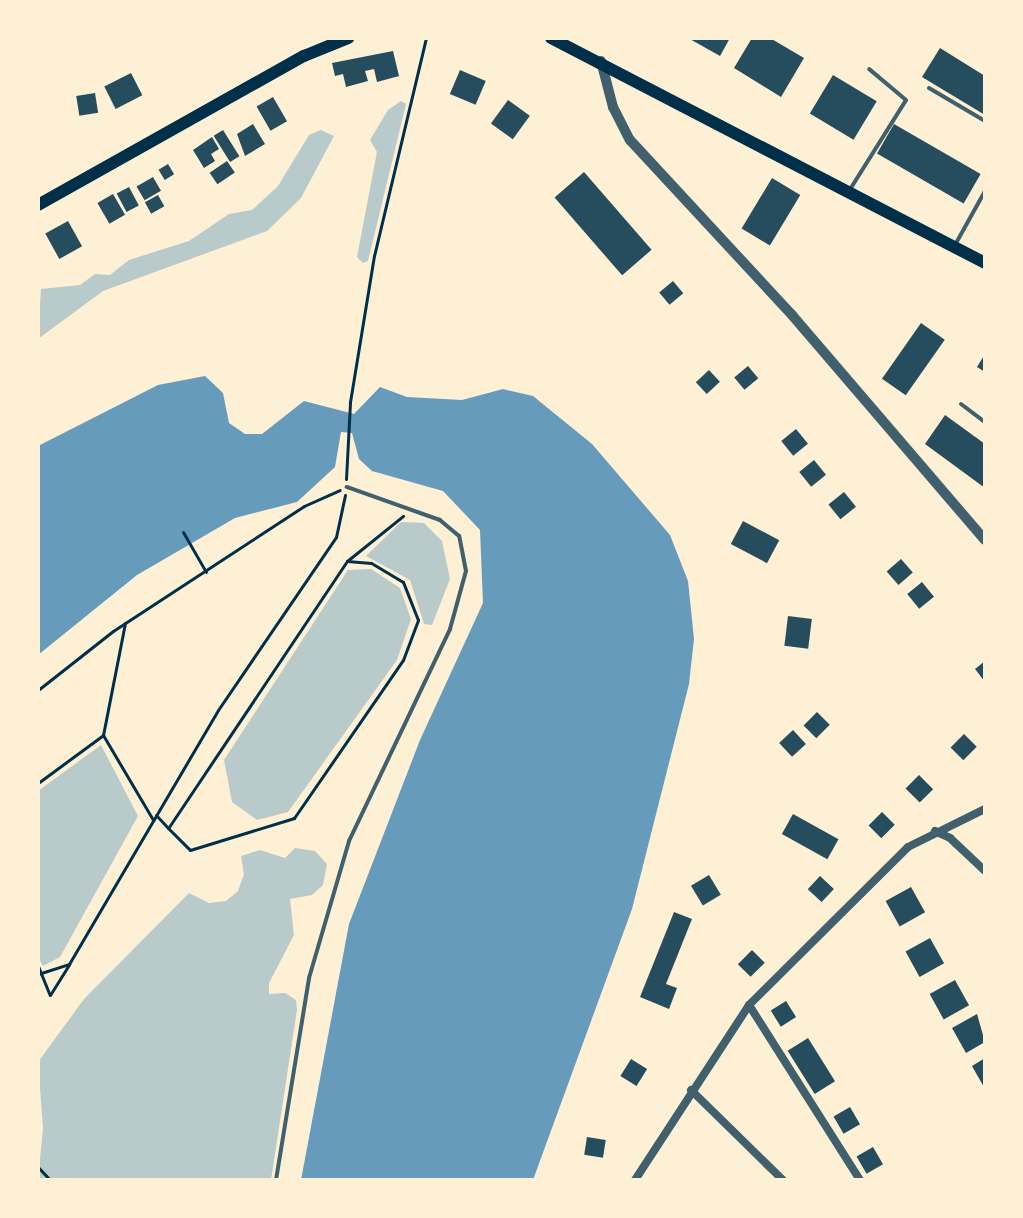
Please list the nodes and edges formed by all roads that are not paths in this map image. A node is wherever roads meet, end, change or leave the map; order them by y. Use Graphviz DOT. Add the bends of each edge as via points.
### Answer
graph roads {
  1 [pos="348,38"];
  2 [pos="551,38"];
  3 [pos="583,44"];
  4 [pos="600,59"];
  5 [pos="869,69"];
  6 [pos="929,88"];
  7 [pos="985,121"];
  8 [pos="985,191"];
  9 [pos="847,193"];
  10 [pos="38,205"];
  11 [pos="955,245"];
  12 [pos="985,263"];
  13 [pos="961,404"];
  14 [pos="985,422"];
  15 [pos="347,487"];
  16 [pos="985,540"];
  17 [pos="985,809"];
  18 [pos="935,831"];
  19 [pos="985,871"];
  20 [pos="749,1005"];
  21 [pos="691,1090"];
  22 [pos="276,1180"];
  23 [pos="635,1180"];
  24 [pos="783,1180"];
  25 [pos="860,1180"];
  1 -- 10 [label="main road" via="276,70"];
  2 -- 3 [label="main road"];
  3 -- 4 [label="main road"];
  4 -- 9 [label="main road"];
  4 -- 16 [label="street" via="613,107 630,140 792,315"];
  5 -- 9 [label="lane" via="906,100"];
  6 -- 7 [label="lane"];
  8 -- 11 [label="lane"];
  9 -- 11 [label="main road"];
  11 -- 12 [label="main road"];
  13 -- 14 [label="lane"];
  15 -- 22 [label="lane" via="419,511 459,536 466,571 450,629 349,841 309,978"];
  17 -- 18 [label="street"];
  18 -- 19 [label="street"];
  18 -- 20 [label="street" via="884,867"];
  20 -- 21 [label="street"];
  20 -- 25 [label="street"];
  21 -- 23 [label="street"];
  21 -- 24 [label="street"];
}
